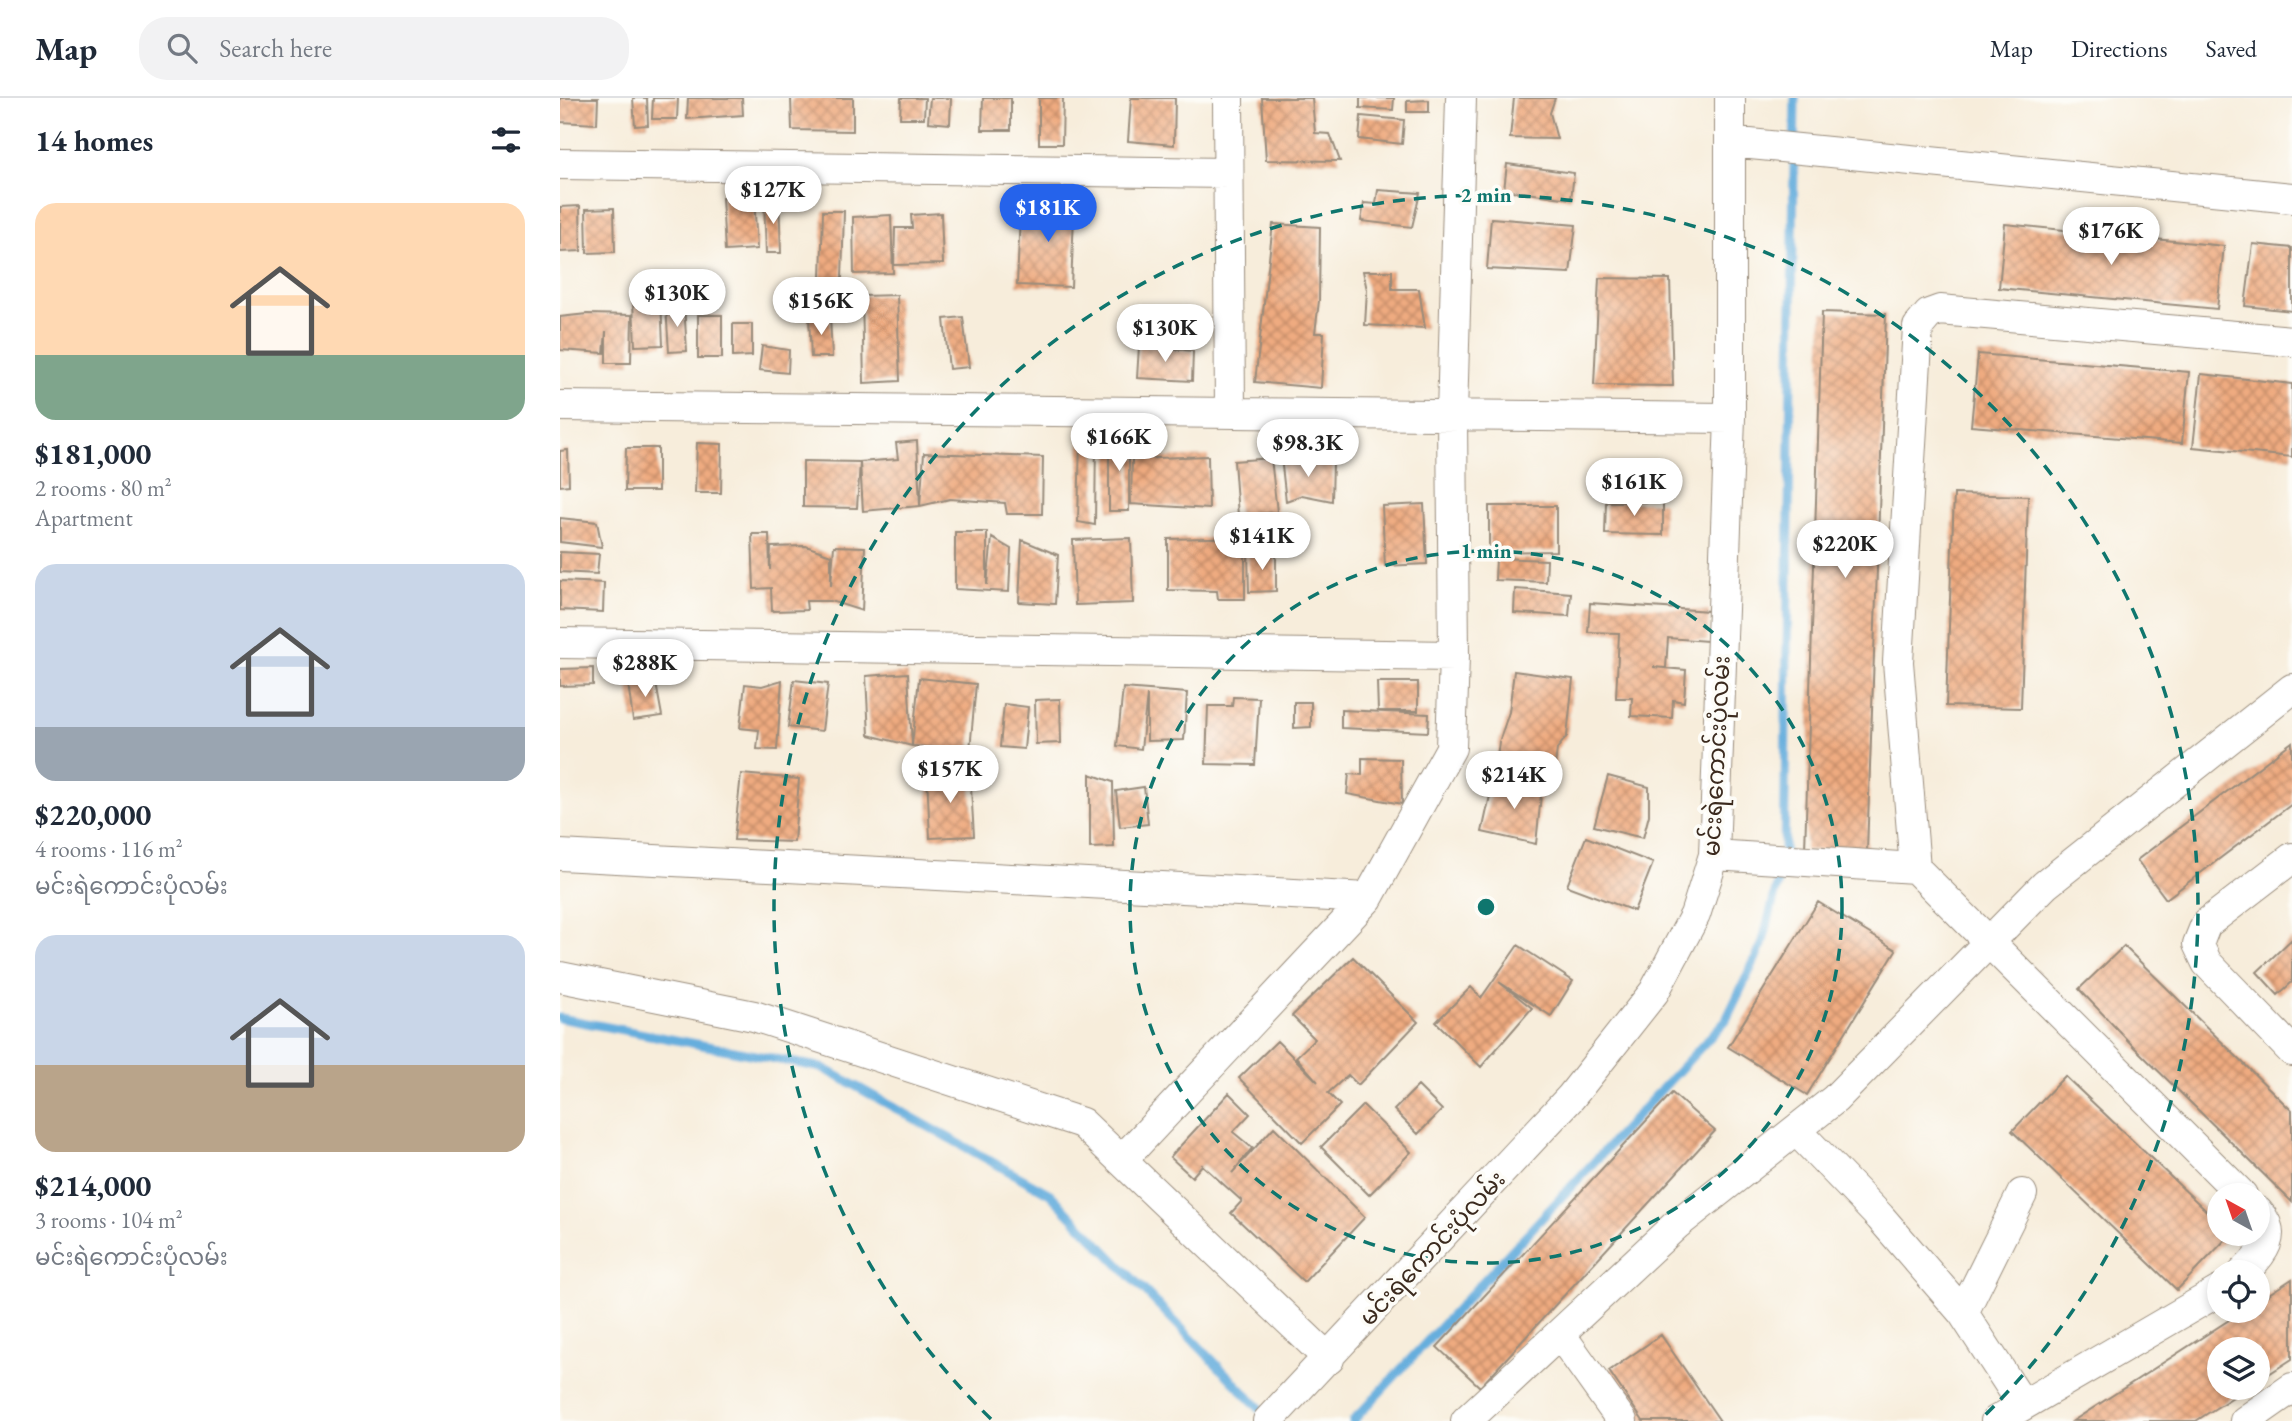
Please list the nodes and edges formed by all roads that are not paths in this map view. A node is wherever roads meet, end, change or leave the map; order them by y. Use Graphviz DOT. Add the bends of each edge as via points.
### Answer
graph roads {
  1 [pos="1228,98"];
  2 [pos="1461,98"];
  3 [pos="1730,98"];
  4 [pos="1730,142"];
  5 [pos="560,164"];
  6 [pos="1228,173"];
  7 [pos="2292,198"];
  8 [pos="2292,341"];
  9 [pos="560,406"];
  10 [pos="1230,413"];
  11 [pos="1452,415"];
  12 [pos="1730,418"];
  13 [pos="560,643"];
  14 [pos="1454,656"];
  15 [pos="2292,688"];
  16 [pos="560,855"];
  17 [pos="1714,855"];
  18 [pos="2292,858"];
  19 [pos="1915,867"];
  20 [pos="1367,898"];
  21 [pos="1992,943"];
  22 [pos="560,977"];
  23 [pos="2292,1051"];
  24 [pos="1796,1130"];
  25 [pos="1122,1160"];
  26 [pos="2230,1183"];
  27 [pos="2022,1194"];
  28 [pos="2207,1298"];
  29 [pos="1963,1313"];
  30 [pos="1560,1334"];
  31 [pos="1329,1359"];
  32 [pos="2292,1388"];
  33 [pos="2024,1405"];
  34 [pos="1484,1415"];
  35 [pos="1268,1421"];
  36 [pos="1622,1421"];
  37 [pos="1996,1421"];
  38 [pos="2245,1421"];
  1 -- 6 [label="street"];
  2 -- 11 [label="street"];
  3 -- 4 [label="street, မင်းရဲကောင်းပုံလမ်း"];
  4 -- 7 [label="street"];
  4 -- 12 [label="street, မင်းရဲကောင်းပုံလမ်း"];
  5 -- 6 [label="street"];
  6 -- 10 [label="street"];
  8 -- 19 [label="street" via="1940,310 1929,314 1918,327 1898,662"];
  9 -- 10 [label="street"];
  10 -- 11 [label="street"];
  11 -- 12 [label="street"];
  11 -- 14 [label="street"];
  12 -- 17 [label="street, မင်းရဲကောင်းပုံလမ်း"];
  13 -- 14 [label="street"];
  14 -- 20 [label="street" via="1451,748"];
  15 -- 21 [label="street" via="2045,886"];
  16 -- 20 [label="street"];
  17 -- 19 [label="street"];
  17 -- 31 [label="street, မင်းရဲကောင်းပုံလမ်း" via="1695,915 1654,992 1571,1097"];
  18 -- 23 [label="street" via="2206,924 2198,944 2207,963"];
  19 -- 21 [label="street"];
  20 -- 25 [label="street"];
  21 -- 24 [label="street" via="1835,1099"];
  21 -- 26 [label="street"];
  22 -- 25 [label="street" via="768,1020 1082,1123"];
  24 -- 29 [label="street"];
  24 -- 30 [label="street" via="1676,1224"];
  25 -- 31 [label="street"];
  27 -- 29 [label="street"];
  28 -- 33 [label="street"];
  29 -- 33 [label="street"];
  30 -- 34 [label="street"];
  30 -- 36 [label="street"];
  31 -- 35 [label="street, မင်းရဲကောင်းပုံလမ်း"];
  32 -- 38 [label="street"];
  33 -- 37 [label="street"];
}
